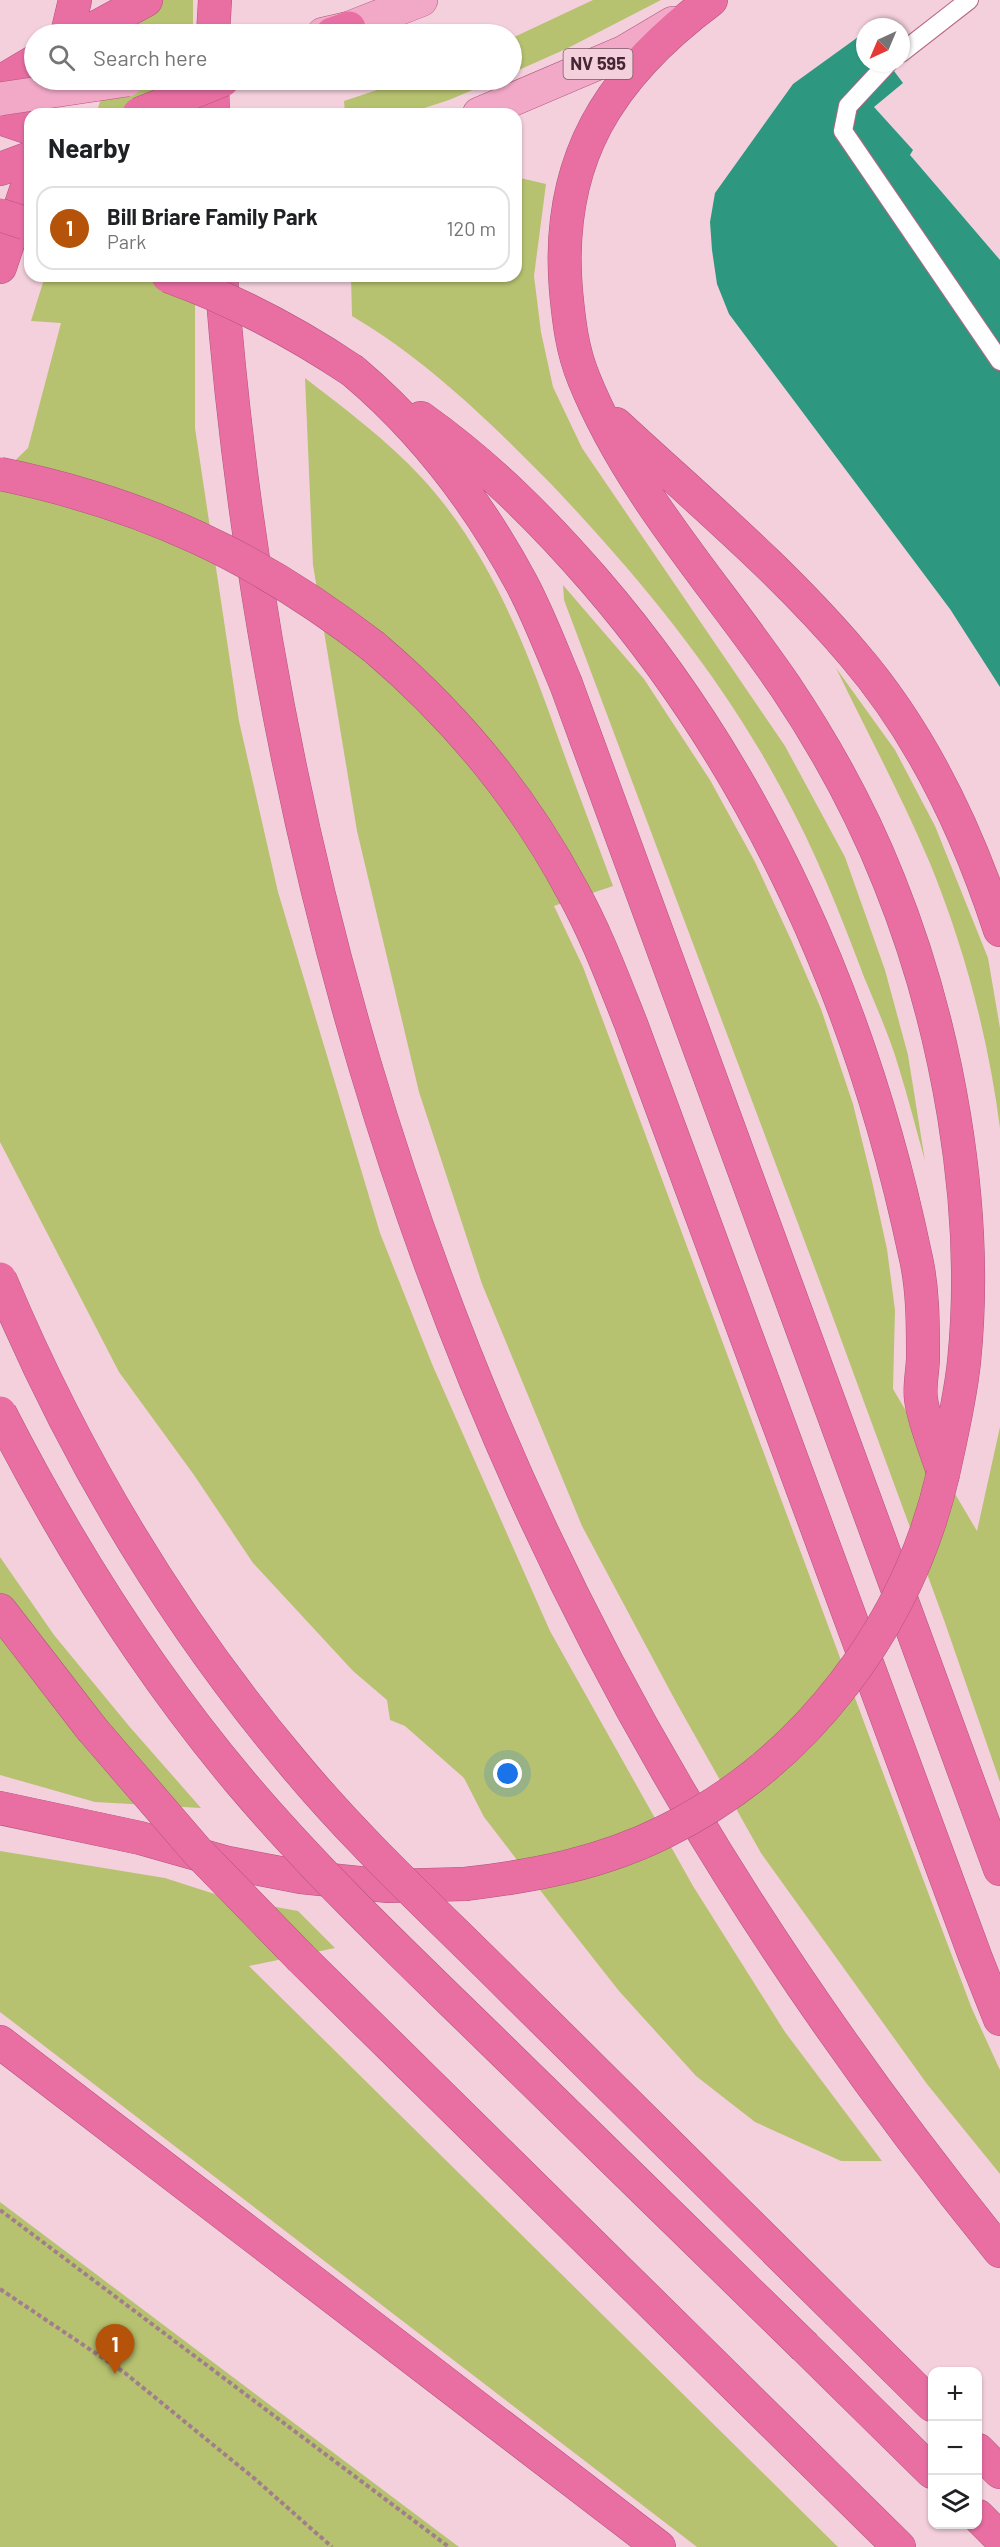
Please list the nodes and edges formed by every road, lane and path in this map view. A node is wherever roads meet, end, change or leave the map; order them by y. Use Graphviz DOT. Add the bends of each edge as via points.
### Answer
graph roads {
  1 [pos="75,0"];
  2 [pos="146,0"];
  3 [pos="215,0"];
  4 [pos="421,0"];
  5 [pos="710,0"];
  6 [pos="969,0"];
  7 [pos="69,24"];
  8 [pos="102,24"];
  9 [pos="214,24"];
  10 [pos="356,24"];
  11 [pos="910,46"];
  12 [pos="24,68"];
  13 [pos="880,72"];
  14 [pos="0,82"];
  15 [pos="53,90"];
  16 [pos="60,90"];
  17 [pos="198,90"];
  18 [pos="212,90"];
  19 [pos="0,99"];
  20 [pos="49,108"];
  21 [pos="154,108"];
  22 [pos="213,108"];
  23 [pos="493,108"];
  24 [pos="0,118"];
  25 [pos="24,126"];
  26 [pos="24,160"];
  27 [pos="0,169"];
  28 [pos="24,196"];
  29 [pos="0,267"];
  30 [pos="182,282"];
  31 [pos="222,282"];
  32 [pos="1000,361"];
  33 [pos="353,371"];
  34 [pos="595,404"];
  35 [pos="0,474"];
  36 [pos="1000,930"];
  37 [pos="0,1279"];
  38 [pos="0,1413"];
  39 [pos="943,1474"];
  40 [pos="0,1610"];
  41 [pos="0,1808"];
  42 [pos="1000,1869"];
  43 [pos="1000,2019"];
  44 [pos="0,2042"];
  45 [pos="0,2210"];
  46 [pos="1000,2251"];
  47 [pos="0,2289"];
  48 [pos="928,2400"];
  49 [pos="982,2454"];
  50 [pos="928,2467"];
  51 [pos="1000,2472"];
  52 [pos="982,2520"];
  53 [pos="1000,2538"];
  54 [pos="332,2547"];
  55 [pos="449,2547"];
  56 [pos="660,2547"];
  57 [pos="899,2547"];
  1 -- 7 [label="highway"];
  2 -- 8 [label="highway"];
  3 -- 9 [label="highway"];
  4 -- 10 [label="main road"];
  5 -- 23 [label="main road, NV 595" via="624,52"];
  5 -- 34 [label="highway" via="679,24 615,92 592,133 570,195 564,234 569,330"];
  6 -- 11 [label="lane"];
  12 -- 14 [label="highway"];
  13 -- 32 [label="lane" via="848,106 843,130"];
  15 -- 20 [label="highway"];
  16 -- 19 [label="main road, bridge"];
  17 -- 21 [label="highway, bridge"];
  18 -- 22 [label="highway"];
  24 -- 25 [label="highway"];
  26 -- 27 [label="highway"];
  28 -- 29 [label="highway"];
  30 -- 33 [label="highway, bridge" via="257,314"];
  31 -- 46 [label="highway" via="249,532 299,816 355,1035 400,1178 455,1329 540,1527 606,1661 680,1793 758,1920 836,2035"];
  33 -- 39 [label="highway" via="478,461 563,545 679,688 762,825 836,981 887,1138 916,1256 923,1333 921,1399"];
  33 -- 42 [label="highway" via="409,424 454,479 510,563 544,632"];
  34 -- 36 [label="highway" via="762,556 881,689 942,787"];
  34 -- 39 [label="highway" via="645,492 782,682 822,746 875,847 914,951 935,1023 950,1097 961,1172 965,1238 964,1359"];
  35 -- 43 [label="highway, bridge" via="130,508 194,534 286,584 374,647 427,695 488,763 546,845 596,939 631,1024"];
  37 -- 48 [label="highway, bridge" via="59,1408 121,1520 209,1654 293,1763 385,1863"];
  38 -- 50 [label="highway, bridge" via="39,1490 120,1619 180,1705 248,1791 350,1902"];
  39 -- 41 [label="highway, bridge" via="923,1544 883,1624 836,1694 796,1740 723,1799 637,1844 547,1872 465,1884 388,1886 301,1877 228,1863 140,1838"];
  40 -- 57 [label="highway, bridge" via="91,1728 205,1859"];
  44 -- 56 [label="highway"];
  45 -- 55 [label="path"];
  47 -- 54 [label="path" via="125,2373"];
  49 -- 51 [label="highway"];
  52 -- 53 [label="highway"];
}
